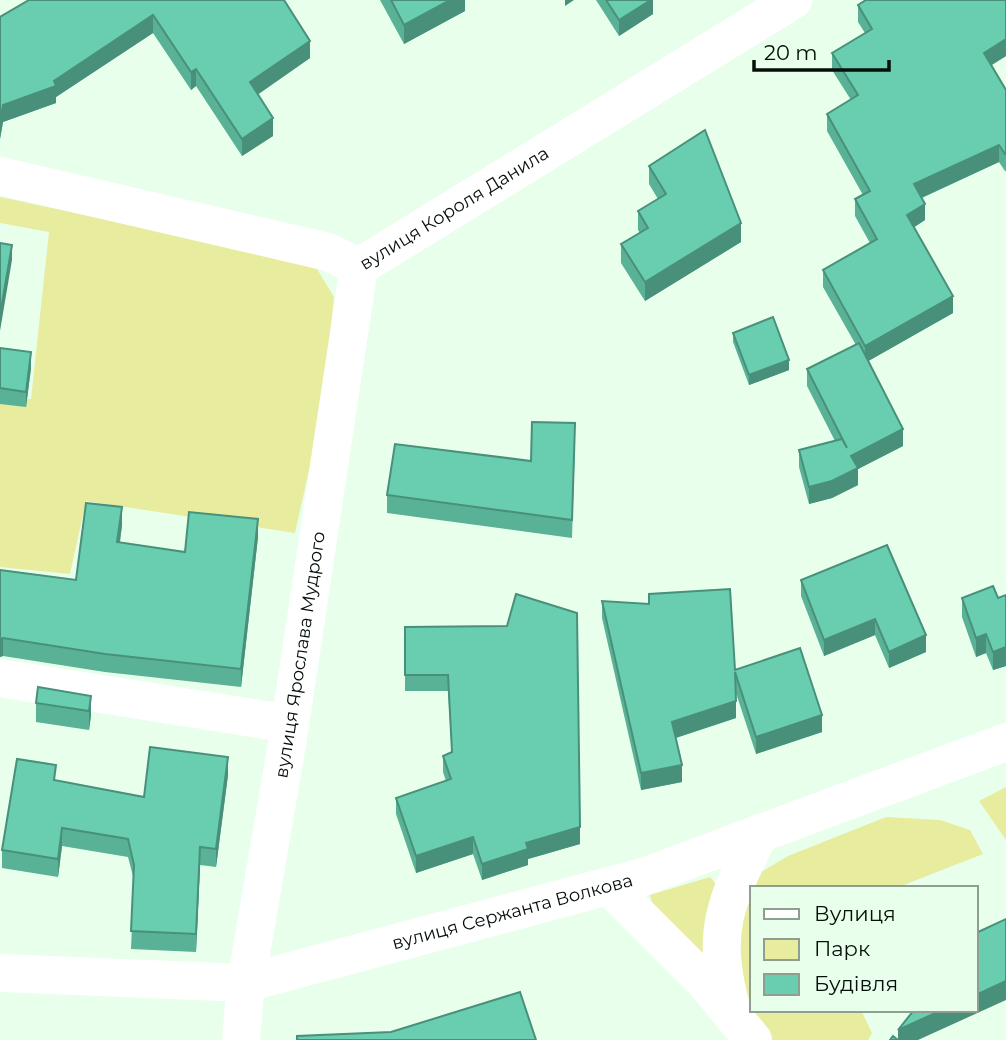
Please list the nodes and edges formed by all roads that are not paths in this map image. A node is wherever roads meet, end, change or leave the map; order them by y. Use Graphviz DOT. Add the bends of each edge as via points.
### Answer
graph roads {
  1 [pos="793,0"];
  2 [pos="0,176"];
  3 [pos="359,267"];
  4 [pos="0,678"];
  5 [pos="290,724"];
  6 [pos="1006,742"];
  7 [pos="761,833"];
  8 [pos="609,886"];
  9 [pos="0,973"];
  10 [pos="246,983"];
  11 [pos="744,1030"];
  12 [pos="241,1040"];
  1 -- 3 [label="street, вулиця Короля Данила"];
  2 -- 3 [label="street, вулиця Короля Данила" via="327,252"];
  3 -- 5 [label="street, вулиця Ярослава Мудрого"];
  4 -- 5 [label="street"];
  5 -- 10 [label="street, вулиця Ярослава Мудрого"];
  6 -- 7 [label="street, вулиця Сержанта Волкова"];
  7 -- 8 [label="street, вулиця Сержанта Волкова"];
  7 -- 11 [label="street" via="726,905 721,929 722,970"];
  8 -- 10 [label="street, вулиця Сержанта Волкова"];
  8 -- 11 [label="street" via="705,982"];
  9 -- 10 [label="street, вулиця Сержанта Волкова"];
  10 -- 12 [label="street, вулиця Ярослава Мудрого"];
}
